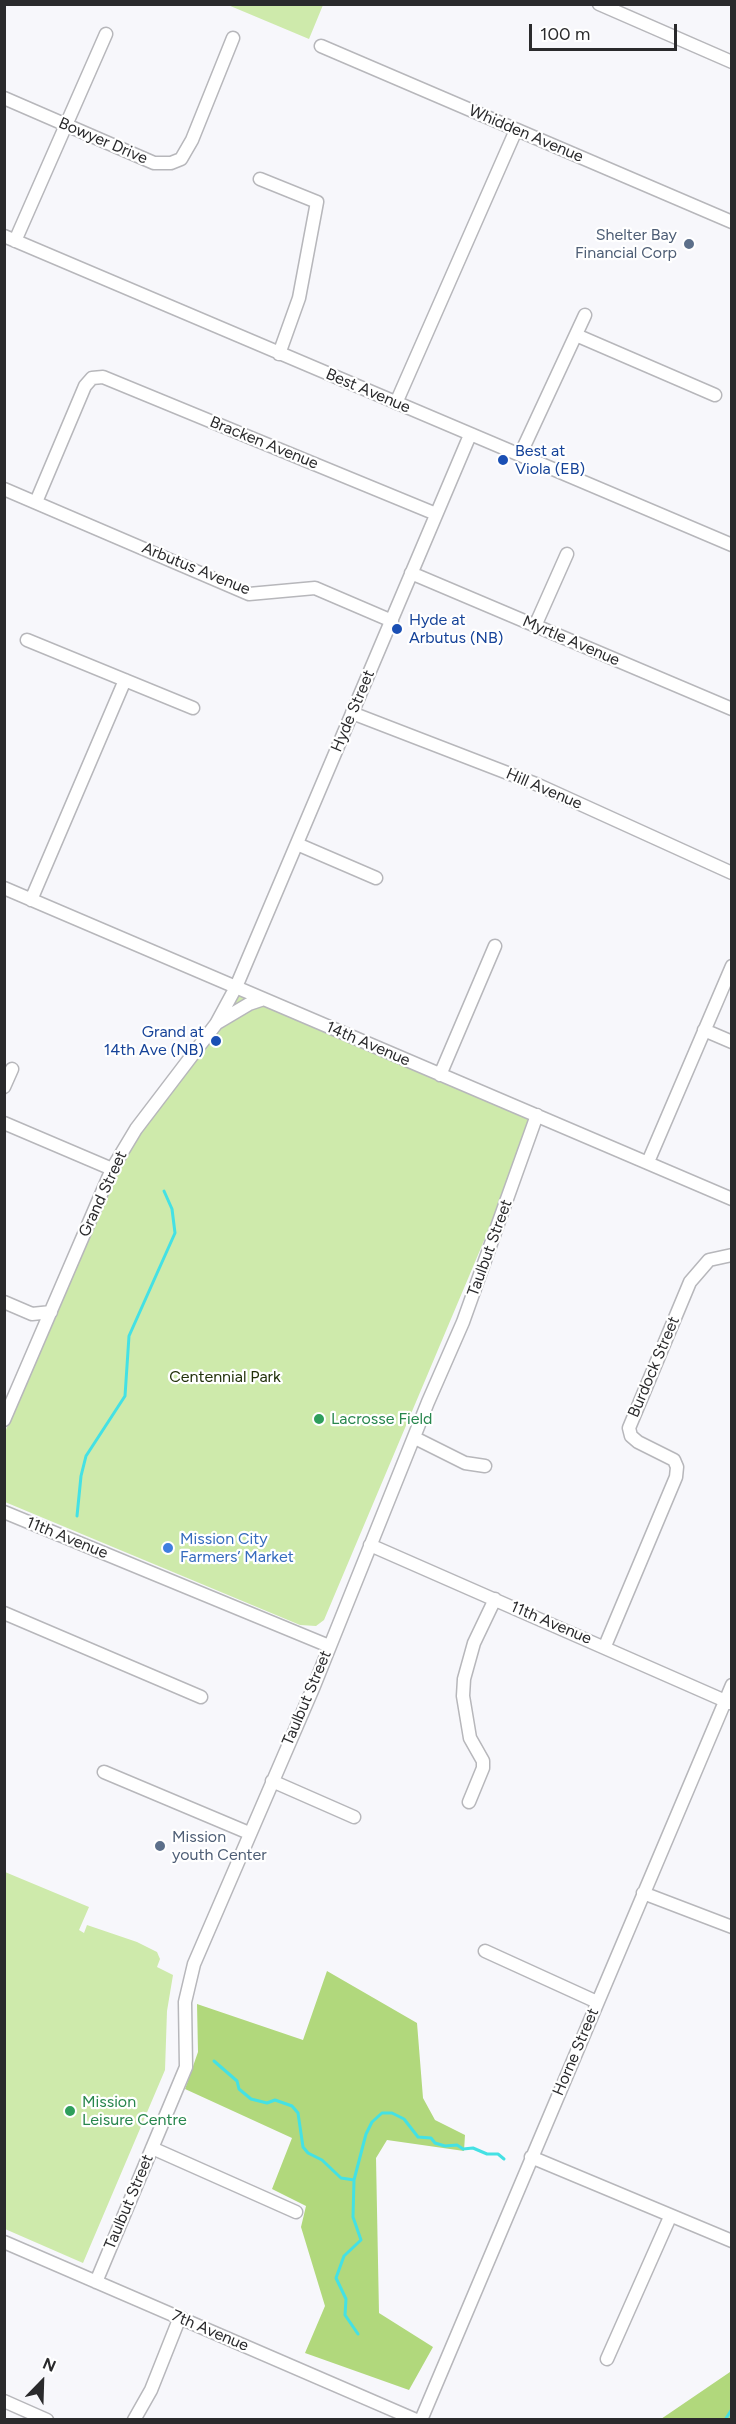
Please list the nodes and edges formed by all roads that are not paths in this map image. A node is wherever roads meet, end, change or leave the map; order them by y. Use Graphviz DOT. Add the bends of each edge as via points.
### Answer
graph roads {
  1 [pos="599,4"];
  2 [pos="106,34"];
  3 [pos="232,38"];
  4 [pos="321,46"];
  5 [pos="732,62"];
  6 [pos="4,98"];
  7 [pos="68,126"];
  8 [pos="516,130"];
  9 [pos="260,179"];
  10 [pos="732,222"];
  11 [pos="10,239"];
  12 [pos="585,315"];
  13 [pos="576,335"];
  14 [pos="279,354"];
  15 [pos="715,395"];
  16 [pos="396,403"];
  17 [pos="470,435"];
  18 [pos="520,455"];
  19 [pos="4,489"];
  20 [pos="36,502"];
  21 [pos="436,514"];
  22 [pos="732,545"];
  23 [pos="567,554"];
  24 [pos="411,573"];
  25 [pos="392,621"];
  26 [pos="535,626"];
  27 [pos="27,640"];
  28 [pos="125,680"];
  29 [pos="193,708"];
  30 [pos="732,709"];
  31 [pos="352,713"];
  32 [pos="297,844"];
  33 [pos="732,873"];
  34 [pos="376,878"];
  35 [pos="4,888"];
  36 [pos="31,900"];
  37 [pos="495,946"];
  38 [pos="732,966"];
  39 [pos="236,987"];
  40 [pos="264,999"];
  41 [pos="216,1024"];
  42 [pos="704,1030"];
  43 [pos="732,1042"];
  44 [pos="12,1069"];
  45 [pos="440,1075"];
  46 [pos="4,1087"];
  47 [pos="537,1115"];
  48 [pos="4,1122"];
  49 [pos="648,1162"];
  50 [pos="112,1169"];
  51 [pos="732,1199"];
  52 [pos="732,1256"];
  53 [pos="4,1302"];
  54 [pos="51,1312"];
  55 [pos="4,1420"];
  56 [pos="416,1438"];
  57 [pos="485,1466"];
  58 [pos="4,1512"];
  59 [pos="370,1545"];
  60 [pos="495,1599"];
  61 [pos="4,1613"];
  62 [pos="328,1646"];
  63 [pos="605,1646"];
  64 [pos="732,1685"];
  65 [pos="201,1698"];
  66 [pos="728,1702"];
  67 [pos="104,1772"];
  68 [pos="272,1781"];
  69 [pos="469,1802"];
  70 [pos="354,1816"];
  71 [pos="249,1833"];
  72 [pos="643,1893"];
  73 [pos="732,1927"];
  74 [pos="485,1951"];
  75 [pos="597,2002"];
  76 [pos="152,2148"];
  77 [pos="531,2157"];
  78 [pos="296,2212"];
  79 [pos="670,2217"];
  80 [pos="732,2241"];
  81 [pos="4,2242"];
  82 [pos="96,2282"];
  83 [pos="180,2317"];
  84 [pos="607,2359"];
  85 [pos="4,2401"];
  86 [pos="47,2420"];
  87 [pos="134,2420"];
  88 [pos="416,2420"];
  89 [pos="421,2420"];
  1 -- 5 [label="street"];
  2 -- 7 [label="street"];
  3 -- 7 [label="street, Bowyer Drive" via="181,159 154,163"];
  4 -- 8 [label="street, Whidden Avenue"];
  6 -- 7 [label="street, Bowyer Drive"];
  7 -- 11 [label="street"];
  8 -- 10 [label="street, Whidden Avenue"];
  8 -- 16 [label="street"];
  9 -- 14 [label="street" via="317,202 299,298"];
  11 -- 14 [label="street, Best Avenue"];
  12 -- 13 [label="street"];
  13 -- 15 [label="street"];
  13 -- 18 [label="street"];
  14 -- 16 [label="street, Best Avenue"];
  16 -- 17 [label="street, Best Avenue"];
  17 -- 18 [label="street, Best Avenue"];
  17 -- 21 [label="street, Hyde Street"];
  18 -- 22 [label="street, Best Avenue"];
  19 -- 20 [label="street, Arbutus Avenue"];
  20 -- 21 [label="street, Bracken Avenue" via="85,386 92,378 103,377"];
  20 -- 25 [label="street, Arbutus Avenue" via="249,594 315,588"];
  21 -- 24 [label="street, Hyde Street"];
  23 -- 26 [label="street"];
  24 -- 25 [label="street, Hyde Street"];
  24 -- 26 [label="street, Myrtle Avenue"];
  25 -- 31 [label="street, Hyde Street"];
  26 -- 30 [label="street, Myrtle Avenue"];
  27 -- 28 [label="street"];
  28 -- 29 [label="street"];
  28 -- 36 [label="street"];
  31 -- 32 [label="street, Hyde Street"];
  31 -- 33 [label="street, Hill Avenue" via="536,784"];
  32 -- 34 [label="street"];
  32 -- 39 [label="street, Hyde Street"];
  35 -- 36 [label="street, 14th Avenue"];
  36 -- 39 [label="street, 14th Avenue"];
  37 -- 45 [label="street"];
  38 -- 42 [label="street"];
  39 -- 40 [label="street, 14th Avenue"];
  39 -- 41 [label="street, Grand Street"];
  40 -- 41 [label="street"];
  40 -- 45 [label="street, 14th Avenue"];
  41 -- 50 [label="street, Grand Street" via="136,1130"];
  42 -- 43 [label="street"];
  42 -- 49 [label="street"];
  44 -- 46 [label="street"];
  45 -- 47 [label="street, 14th Avenue"];
  47 -- 49 [label="street, 14th Avenue"];
  47 -- 56 [label="street, Taulbut Street" via="463,1322"];
  48 -- 50 [label="street"];
  49 -- 51 [label="street, 14th Avenue"];
  50 -- 54 [label="street, Grand Street"];
  52 -- 63 [label="street, Burdock Street" via="709,1260 690,1282 628,1428 638,1442 674,1460 676,1477"];
  53 -- 54 [label="street" via="32,1314"];
  54 -- 55 [label="street, Grand Street"];
  56 -- 57 [label="street" via="465,1463"];
  56 -- 59 [label="street, Taulbut Street"];
  58 -- 62 [label="street, 11th Avenue"];
  59 -- 60 [label="street, 11th Avenue"];
  59 -- 62 [label="street, Taulbut Street"];
  60 -- 63 [label="street, 11th Avenue"];
  60 -- 69 [label="street" via="474,1643 464,1679 470,1738 483,1761"];
  61 -- 65 [label="street"];
  62 -- 68 [label="street, Taulbut Street"];
  63 -- 66 [label="street, 11th Avenue"];
  64 -- 66 [label="street, Horne Street"];
  66 -- 72 [label="street, Horne Street"];
  67 -- 71 [label="street"];
  68 -- 70 [label="street"];
  68 -- 71 [label="street, Taulbut Street"];
  71 -- 76 [label="street, Taulbut Street" via="194,1964 185,2002 186,2067"];
  72 -- 73 [label="street"];
  72 -- 75 [label="street, Horne Street"];
  74 -- 75 [label="street"];
  75 -- 77 [label="street, Horne Street"];
  76 -- 78 [label="street"];
  76 -- 82 [label="street, Taulbut Street"];
  77 -- 79 [label="street"];
  77 -- 89 [label="street, Horne Street"];
  79 -- 80 [label="street"];
  79 -- 84 [label="street"];
  81 -- 82 [label="street, 7th Avenue"];
  82 -- 83 [label="street, 7th Avenue"];
  83 -- 87 [label="street" via="151,2390"];
  83 -- 88 [label="street, 7th Avenue"];
  85 -- 86 [label="street"];
}
